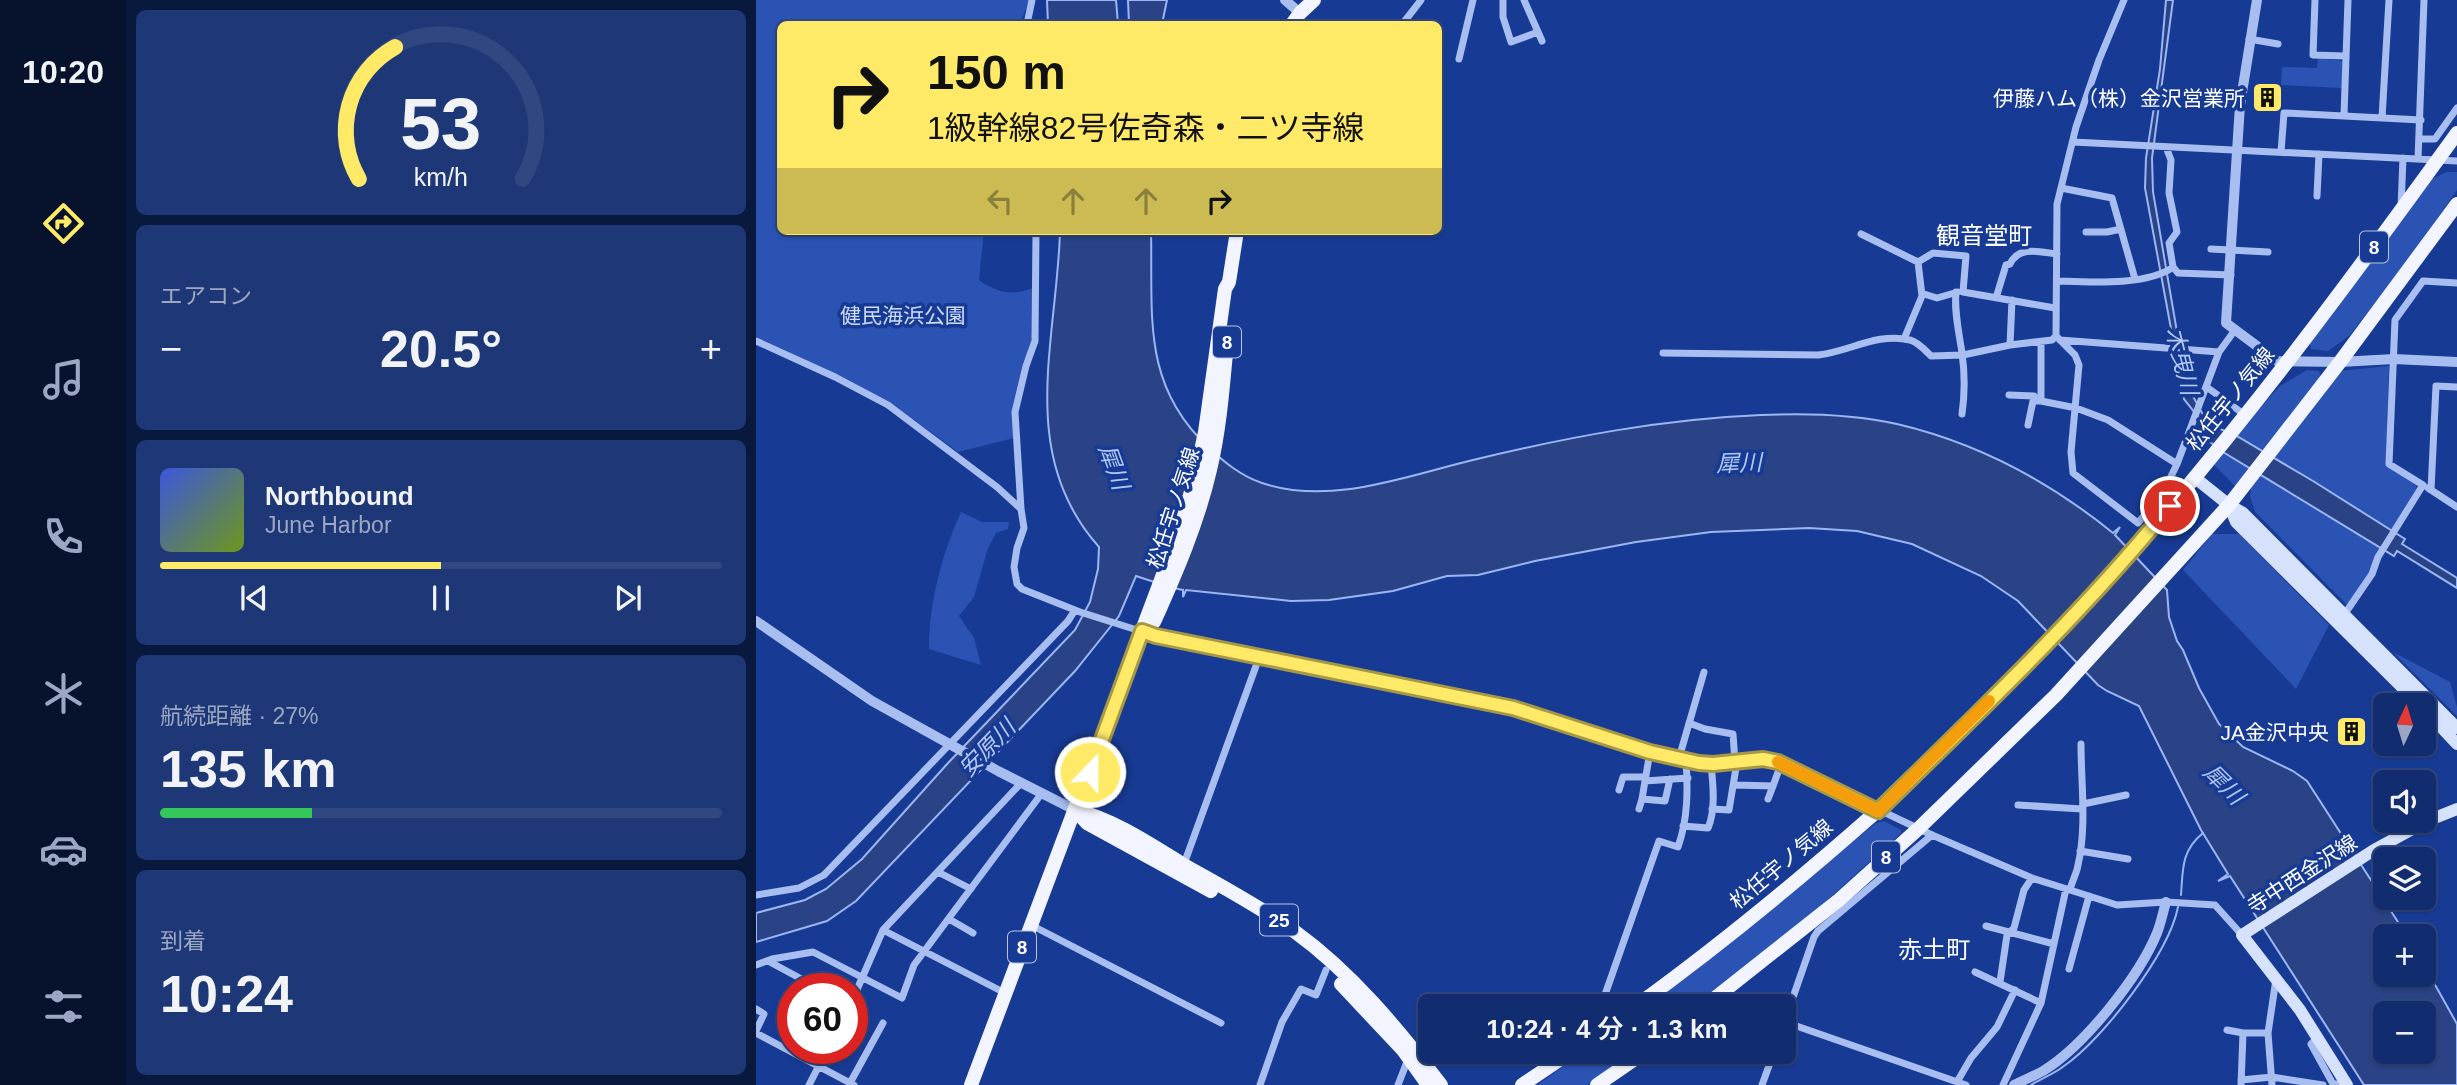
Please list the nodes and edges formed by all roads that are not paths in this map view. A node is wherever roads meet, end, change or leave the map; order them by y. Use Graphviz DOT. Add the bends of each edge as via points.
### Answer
graph roads {
  1 [pos="1032,0"];
  2 [pos="1285,0"];
  3 [pos="1314,0"];
  4 [pos="1421,0"];
  5 [pos="1474,0"];
  6 [pos="1503,0"];
  7 [pos="1524,0"];
  8 [pos="2124,0"];
  9 [pos="2257,0"];
  10 [pos="2315,0"];
  11 [pos="2348,0"];
  12 [pos="2389,0"];
  13 [pos="2424,0"];
  14 [pos="1296,19"];
  15 [pos="1028,21"];
  16 [pos="1405,21"];
  17 [pos="1538,32"];
  18 [pos="2249,39"];
  19 [pos="1542,41"];
  20 [pos="2278,44"];
  21 [pos="2345,57"];
  22 [pos="1459,60"];
  23 [pos="2457,108"];
  24 [pos="2344,115"];
  25 [pos="2382,118"];
  26 [pos="2421,120"];
  27 [pos="2457,133"];
  28 [pos="2419,139"];
  29 [pos="2073,142"];
  30 [pos="2166,148"];
  31 [pos="2236,150"];
  32 [pos="2281,152"];
  33 [pos="2319,154"];
  34 [pos="2403,158"];
  35 [pos="2418,159"];
  36 [pos="2437,160"];
  37 [pos="2457,161"];
  38 [pos="2061,188"];
  39 [pos="2317,196"];
  40 [pos="2457,204"];
  41 [pos="2401,210"];
  42 [pos="2121,229"];
  43 [pos="2086,232"];
  44 [pos="1861,234"];
  45 [pos="1036,235"];
  46 [pos="1236,235"];
  47 [pos="2211,249"];
  48 [pos="2232,250"];
  49 [pos="2268,252"];
  50 [pos="2057,254"];
  51 [pos="1918,262"];
  52 [pos="2167,270"];
  53 [pos="2231,275"];
  54 [pos="2135,279"];
  55 [pos="2057,281"];
  56 [pos="2457,283"];
  57 [pos="1960,292"];
  58 [pos="1922,296"];
  59 [pos="1996,298"];
  60 [pos="2012,300"];
  61 [pos="2055,308"];
  62 [pos="2235,330"];
  63 [pos="2058,338"];
  64 [pos="1905,340"];
  65 [pos="756,341"];
  66 [pos="2041,342"];
  67 [pos="2010,345"];
  68 [pos="2219,352"];
  69 [pos="1663,353"];
  70 [pos="1963,355"];
  71 [pos="2394,359"];
  72 [pos="2289,360"];
  73 [pos="2340,362"];
  74 [pos="2457,362"];
  75 [pos="2457,387"];
  76 [pos="2207,388"];
  77 [pos="2009,395"];
  78 [pos="2037,401"];
  79 [pos="2076,408"];
  80 [pos="1962,414"];
  81 [pos="2245,415"];
  82 [pos="2028,425"];
  83 [pos="2177,464"];
  84 [pos="2194,477"];
  85 [pos="2423,485"];
  86 [pos="2431,490"];
  87 [pos="2229,505"];
  88 [pos="2457,507"];
  89 [pos="1020,509"];
  90 [pos="1078,611"];
  91 [pos="2344,615"];
  92 [pos="756,621"];
  93 [pos="1145,632"];
  94 [pos="1260,655"];
  95 [pos="1704,672"];
  96 [pos="2408,693"];
  97 [pos="2436,722"];
  98 [pos="1689,723"];
  99 [pos="2457,728"];
  100 [pos="2081,744"];
  101 [pos="2457,744"];
  102 [pos="953,745"];
  103 [pos="1650,752"];
  104 [pos="1683,759"];
  105 [pos="1736,762"];
  106 [pos="1711,764"];
  107 [pos="1781,764"];
  108 [pos="1688,778"];
  109 [pos="1645,779"];
  110 [pos="1670,779"];
  111 [pos="1022,782"];
  112 [pos="1734,785"];
  113 [pos="1773,786"];
  114 [pos="1619,790"];
  115 [pos="1042,793"];
  116 [pos="2126,795"];
  117 [pos="1642,799"];
  118 [pos="1768,799"];
  119 [pos="2018,805"];
  120 [pos="2082,806"];
  121 [pos="2457,808"];
  122 [pos="1639,809"];
  123 [pos="1712,809"];
  124 [pos="1075,810"];
  125 [pos="1878,811"];
  126 [pos="1683,826"];
  127 [pos="1925,832"];
  128 [pos="2080,850"];
  129 [pos="2128,859"];
  130 [pos="1184,864"];
  131 [pos="938,872"];
  132 [pos="2032,877"];
  133 [pos="971,889"];
  134 [pos="2068,890"];
  135 [pos="756,895"];
  136 [pos="2089,896"];
  137 [pos="2166,902"];
  138 [pos="949,919"];
  139 [pos="1030,925"];
  140 [pos="1986,926"];
  141 [pos="883,930"];
  142 [pos="1812,930"];
  143 [pos="973,933"];
  144 [pos="2011,933"];
  145 [pos="2246,933"];
  146 [pos="2054,944"];
  147 [pos="924,951"];
  148 [pos="768,961"];
  149 [pos="756,965"];
  150 [pos="2069,969"];
  151 [pos="1326,970"];
  152 [pos="1975,972"];
  153 [pos="789,973"];
  154 [pos="853,973"];
  155 [pos="864,973"];
  156 [pos="2276,979"];
  157 [pos="868,981"];
  158 [pos="2000,982"];
  159 [pos="2015,990"];
  160 [pos="1005,993"];
  161 [pos="1605,994"];
  162 [pos="1652,994"];
  163 [pos="1722,994"];
  164 [pos="1793,994"];
  165 [pos="2041,1003"];
  166 [pos="756,1009"];
  167 [pos="883,1023"];
  168 [pos="1221,1023"];
  169 [pos="1796,1028"];
  170 [pos="2227,1030"];
  171 [pos="756,1032"];
  172 [pos="2243,1033"];
  173 [pos="2268,1033"];
  174 [pos="1408,1058"];
  175 [pos="820,1064"];
  176 [pos="1553,1064"];
  177 [pos="1628,1064"];
  178 [pos="1770,1064"];
  179 [pos="819,1067"];
  180 [pos="2272,1081"];
  181 [pos="1957,1082"];
  182 [pos="2241,1082"];
  183 [pos="852,1084"];
  184 [pos="2310,1084"];
  185 [pos="809,1085"];
  186 [pos="971,1085"];
  187 [pos="1260,1085"];
  188 [pos="1398,1085"];
  189 [pos="1428,1085"];
  190 [pos="1441,1085"];
  191 [pos="1522,1085"];
  192 [pos="1597,1085"];
  193 [pos="1762,1085"];
  194 [pos="1966,1085"];
  195 [pos="2003,1085"];
  196 [pos="2014,1085"];
  197 [pos="2323,1085"];
  198 [pos="2347,1085"];
  1 -- 15 [label="street"];
  2 -- 14 [label="street"];
  3 -- 14 [label="main road"];
  4 -- 16 [label="street"];
  5 -- 22 [label="street"];
  6 -- 17 [label="street" via="1511,42"];
  7 -- 17 [label="street"];
  8 -- 29 [label="street"];
  9 -- 18 [label="street"];
  10 -- 21 [label="street" via="2313,55"];
  11 -- 21 [label="street"];
  12 -- 25 [label="street"];
  13 -- 26 [label="street"];
  17 -- 19 [label="street"];
  18 -- 20 [label="street"];
  18 -- 31 [label="street"];
  21 -- 24 [label="street"];
  23 -- 28 [label="street" via="2435,139"];
  24 -- 25 [label="street"];
  24 -- 32 [label="street" via="2284,113"];
  25 -- 26 [label="street"];
  26 -- 28 [label="street"];
  27 -- 36 [label="main road, 松任宇ノ気線 / 8"];
  28 -- 35 [label="street"];
  29 -- 30 [label="street"];
  29 -- 38 [label="street"];
  30 -- 31 [label="street"];
  30 -- 52 [label="street" via="2177,232 2169,243"];
  31 -- 32 [label="street"];
  31 -- 48 [label="street"];
  32 -- 33 [label="street"];
  33 -- 34 [label="street"];
  33 -- 39 [label="street"];
  34 -- 35 [label="street"];
  34 -- 41 [label="street"];
  35 -- 36 [label="street"];
  36 -- 37 [label="street"];
  36 -- 41 [label="main road, 松任宇ノ気線 / 8"];
  38 -- 42 [label="street" via="2112,198"];
  38 -- 50 [label="street"];
  40 -- 73 [label="main road, 8"];
  41 -- 72 [label="main road, 松任宇ノ気線 / 8"];
  42 -- 43 [label="street"];
  42 -- 54 [label="street"];
  44 -- 51 [label="street"];
  45 -- 89 [label="street" via="1035,341 1015,412"];
  46 -- 93 [label="main road, 松任宇ノ気線 / 8" via="1206,485"];
  47 -- 48 [label="street"];
  48 -- 49 [label="street"];
  48 -- 53 [label="street"];
  50 -- 55 [label="street"];
  50 -- 59 [label="street" via="2019,252 2013,256"];
  51 -- 57 [label="street" via="1933,254 1966,256"];
  51 -- 58 [label="street"];
  52 -- 53 [label="street"];
  52 -- 54 [label="street"];
  53 -- 62 [label="street" via="2226,323"];
  54 -- 55 [label="street"];
  55 -- 61 [label="street"];
  56 -- 71 [label="street" via="2423,281 2395,320"];
  57 -- 58 [label="street" via="1937,298"];
  57 -- 59 [label="street"];
  57 -- 70 [label="street" via="1954,306"];
  58 -- 64 [label="street"];
  59 -- 60 [label="street"];
  60 -- 61 [label="street"];
  60 -- 67 [label="street"];
  61 -- 63 [label="street"];
  62 -- 68 [label="street"];
  62 -- 72 [label="street" via="2277,361"];
  63 -- 66 [label="street"];
  63 -- 68 [label="street"];
  63 -- 79 [label="street" via="2079,365"];
  64 -- 69 [label="street" via="1877,340 1818,355"];
  64 -- 70 [label="street" via="1918,343 1931,356"];
  65 -- 89 [label="street" via="888,405 997,486"];
  66 -- 67 [label="street"];
  66 -- 78 [label="street"];
  67 -- 70 [label="street"];
  68 -- 76 [label="street"];
  70 -- 80 [label="street"];
  71 -- 73 [label="street"];
  71 -- 74 [label="street"];
  71 -- 85 [label="street" via="2389,464"];
  72 -- 73 [label="street"];
  72 -- 81 [label="main road, 松任宇ノ気線 / 8"];
  73 -- 87 [label="main road, 8"];
  75 -- 86 [label="street" via="2436,386"];
  76 -- 81 [label="street"];
  76 -- 83 [label="street"];
  77 -- 78 [label="street" via="2034,396"];
  78 -- 79 [label="street"];
  78 -- 82 [label="street"];
  79 -- 83 [label="street" via="2108,421"];
  79 -- 83 [label="street" via="2073,473 2138,523 2164,491"];
  81 -- 84 [label="main road, 松任宇ノ気線 / 8"];
  84 -- 87 [label="main road"];
  84 -- 125 [label="main road, 松任宇ノ気線 / 8" via="2028,663"];
  85 -- 86 [label="street"];
  85 -- 91 [label="street"];
  86 -- 88 [label="street"];
  87 -- 91 [label="main road" via="2244,513"];
  87 -- 96 [label="main road" via="2236,522"];
  87 -- 127 [label="main road, 8"];
  89 -- 90 [label="street" via="1024,528 1014,567 1017,584"];
  90 -- 93 [label="street"];
  90 -- 102 [label="street"];
  91 -- 99 [label="main road"];
  92 -- 102 [label="street" via="872,701"];
  93 -- 94 [label="street"];
  93 -- 124 [label="main road, 松任宇ノ気線 / 8"];
  94 -- 103 [label="street" via="1513,708"];
  94 -- 130 [label="street"];
  95 -- 98 [label="street"];
  97 -- 101 [label="main road"];
  98 -- 104 [label="street"];
  98 -- 105 [label="street" via="1733,734"];
  100 -- 120 [label="street"];
  102 -- 111 [label="street"];
  102 -- 135 [label="street" via="824,875 799,888"];
  103 -- 104 [label="street"];
  103 -- 109 [label="street"];
  104 -- 106 [label="street"];
  104 -- 108 [label="street"];
  105 -- 106 [label="street"];
  105 -- 107 [label="street" via="1763,759"];
  105 -- 112 [label="street"];
  106 -- 123 [label="street"];
  107 -- 113 [label="street"];
  107 -- 125 [label="street"];
  108 -- 110 [label="street"];
  108 -- 126 [label="street"];
  109 -- 110 [label="street"];
  109 -- 114 [label="street" via="1623,777"];
  109 -- 117 [label="street"];
  110 -- 117 [label="street" via="1665,802"];
  111 -- 115 [label="street"];
  111 -- 131 [label="street"];
  112 -- 113 [label="street"];
  112 -- 123 [label="street" via="1729,810"];
  113 -- 118 [label="street"];
  115 -- 124 [label="street"];
  115 -- 133 [label="street"];
  116 -- 120 [label="street"];
  117 -- 122 [label="street"];
  119 -- 120 [label="street"];
  120 -- 128 [label="street"];
  121 -- 145 [label="main road, 寺中西金沢線" via="2374,850"];
  123 -- 126 [label="street" via="1708,828"];
  124 -- 130 [label="main road, 25" via="1091,814"];
  124 -- 139 [label="main road, 松任宇ノ気線 / 8"];
  124 -- 151 [label="main road, 25" via="1087,823 1255,916"];
  125 -- 127 [label="street"];
  125 -- 162 [label="main road, 松任宇ノ気線 / 8"];
  126 -- 161 [label="street" via="1678,847 1659,841"];
  127 -- 132 [label="street"];
  127 -- 142 [label="main road, 8"];
  128 -- 129 [label="street"];
  128 -- 134 [label="street"];
  130 -- 190 [label="main road, 25" via="1297,933 1335,965 1368,996"];
  131 -- 133 [label="street"];
  131 -- 141 [label="street"];
  132 -- 134 [label="street"];
  132 -- 144 [label="street"];
  133 -- 138 [label="street"];
  134 -- 136 [label="street"];
  134 -- 146 [label="street"];
  136 -- 137 [label="street" via="2117,905"];
  136 -- 150 [label="street"];
  137 -- 145 [label="street" via="2215,905"];
  137 -- 196 [label="street" via="2157,934 2129,981 2095,1024 2044,1071"];
  138 -- 143 [label="street"];
  138 -- 147 [label="street"];
  139 -- 160 [label="main road, 松任宇ノ気線 / 8"];
  139 -- 168 [label="street"];
  140 -- 144 [label="street"];
  141 -- 147 [label="street"];
  141 -- 155 [label="street"];
  142 -- 163 [label="main road, 8"];
  142 -- 164 [label="street"];
  144 -- 146 [label="street"];
  144 -- 158 [label="street"];
  145 -- 156 [label="main road"];
  146 -- 165 [label="street"];
  147 -- 157 [label="street" via="902,998"];
  147 -- 160 [label="street"];
  148 -- 149 [label="street"];
  148 -- 153 [label="street"];
  148 -- 154 [label="street" via="813,952"];
  151 -- 174 [label="main road, 25"];
  151 -- 187 [label="street" via="1316,995 1301,989 1282,1022"];
  152 -- 158 [label="street"];
  156 -- 173 [label="street"];
  156 -- 198 [label="main road"];
  158 -- 159 [label="street"];
  159 -- 165 [label="street"];
  159 -- 181 [label="street" via="1997,1027"];
  160 -- 186 [label="main road, 松任宇ノ気線 / 8"];
  165 -- 195 [label="street"];
  166 -- 171 [label="street" via="764,1014"];
  167 -- 183 [label="street"];
  169 -- 181 [label="street"];
  170 -- 172 [label="street"];
  171 -- 179 [label="street"];
  172 -- 173 [label="street"];
  172 -- 182 [label="street"];
  173 -- 180 [label="street"];
  174 -- 188 [label="street"];
  174 -- 189 [label="main road, 25"];
  175 -- 179 [label="street"];
  176 -- 191 [label="main road"];
  177 -- 192 [label="main road"];
  178 -- 193 [label="street"];
  179 -- 183 [label="street"];
  179 -- 185 [label="street"];
  180 -- 182 [label="street"];
  180 -- 184 [label="street"];
  181 -- 194 [label="street"];
  184 -- 197 [label="street"];
}
